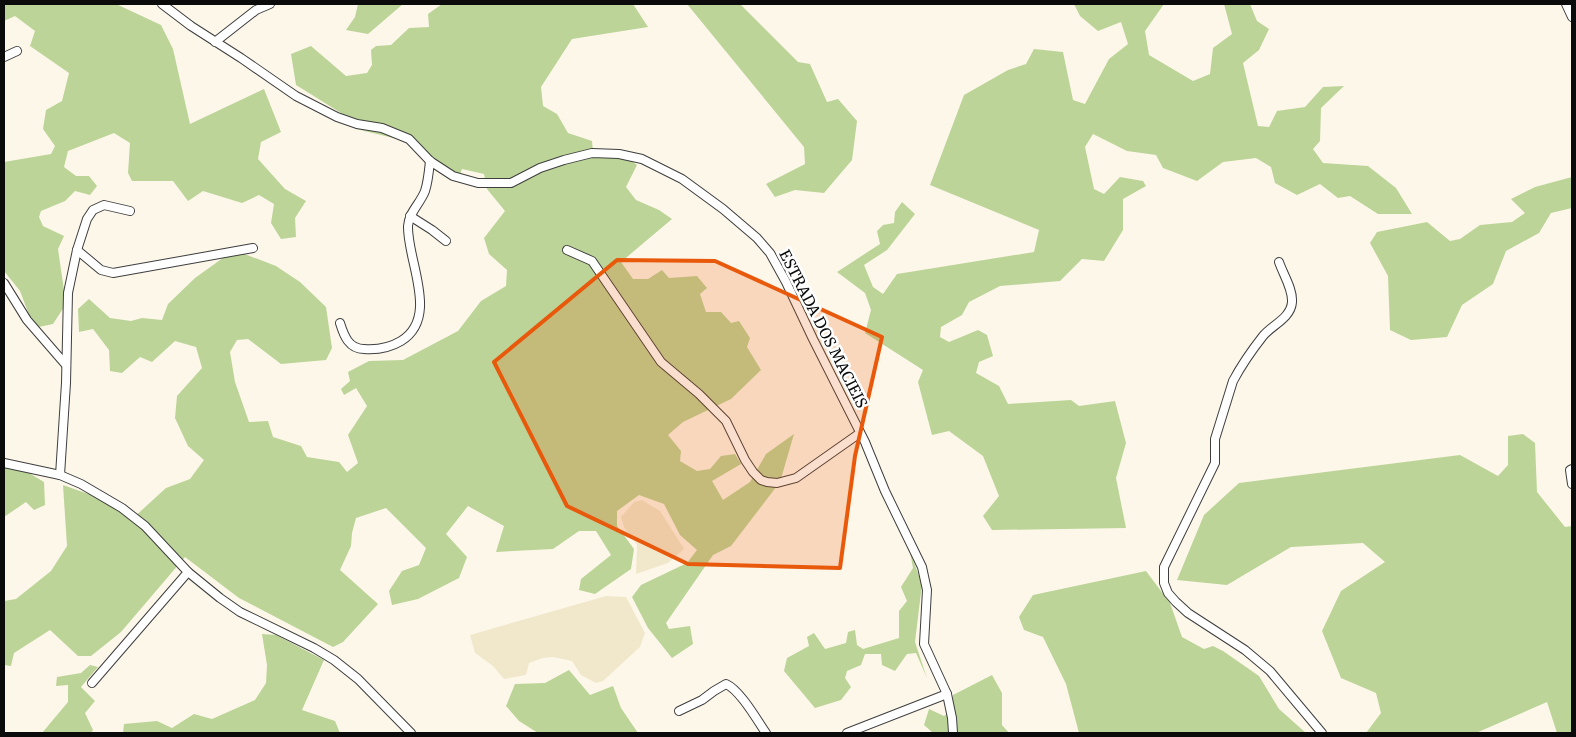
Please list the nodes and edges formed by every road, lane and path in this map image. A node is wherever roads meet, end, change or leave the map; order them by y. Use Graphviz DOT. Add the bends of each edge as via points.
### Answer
graph roads {
  1 [pos="162,4"];
  2 [pos="270,4"];
  3 [pos="1566,4"];
  4 [pos="1572,18"];
  5 [pos="215,42"];
  6 [pos="17,51"];
  7 [pos="4,57"];
  8 [pos="430,161"];
  9 [pos="130,211"];
  10 [pos="410,216"];
  11 [pos="446,241"];
  12 [pos="253,248"];
  13 [pos="77,250"];
  14 [pos="567,250"];
  15 [pos="1278,262"];
  16 [pos="4,283"];
  17 [pos="340,323"];
  18 [pos="66,365"];
  19 [pos="860,433"];
  20 [pos="4,463"];
  21 [pos="1572,469"];
  22 [pos="60,475"];
  23 [pos="1572,484"];
  24 [pos="188,572"];
  25 [pos="92,683"];
  26 [pos="947,694"];
  27 [pos="679,711"];
  28 [pos="411,733"];
  29 [pos="766,733"];
  30 [pos="847,733"];
  31 [pos="953,733"];
  32 [pos="1322,733"];
  1 -- 5 [label="street, ESTRADA DOS MACIEIS"];
  2 -- 5 [label="street" via="256,10"];
  3 -- 4 [label="street"];
  5 -- 8 [label="street, ESTRADA DOS MACIEIS" via="315,106 357,124 382,128 409,139"];
  6 -- 7 [label="street"];
  8 -- 10 [label="street" via="424,192"];
  8 -- 19 [label="street, ESTRADA DOS MACIEIS" via="467,181 497,184 517,181 540,168 592,153 619,154 642,159 682,179 723,209 770,253"];
  9 -- 13 [label="street" via="104,205 93,210"];
  10 -- 11 [label="street"];
  10 -- 17 [label="street" via="408,236 421,300 416,326 394,345 359,349 345,338"];
  12 -- 13 [label="street" via="113,273 101,270"];
  13 -- 18 [label="street" via="68,293"];
  14 -- 19 [label="street" via="592,262 661,362 726,421 745,460 761,480 777,483 796,478"];
  15 -- 32 [label="street" via="1291,295 1290,308 1286,316 1264,335 1233,381 1215,439 1215,463 1164,567 1164,583 1172,598 1188,614 1270,671"];
  16 -- 18 [label="street" via="27,320"];
  18 -- 22 [label="street"];
  19 -- 26 [label="street, ESTRADA DOS MACIEIS" via="922,568 927,590 924,644"];
  20 -- 22 [label="street"];
  21 -- 23 [label="street"];
  22 -- 24 [label="street" via="122,508 145,526"];
  24 -- 25 [label="street"];
  24 -- 28 [label="street" via="231,606 339,663"];
  26 -- 30 [label="street"];
  26 -- 31 [label="street, ESTRADA DOS MACIEIS"];
  27 -- 29 [label="street" via="726,684 740,696"];
}
